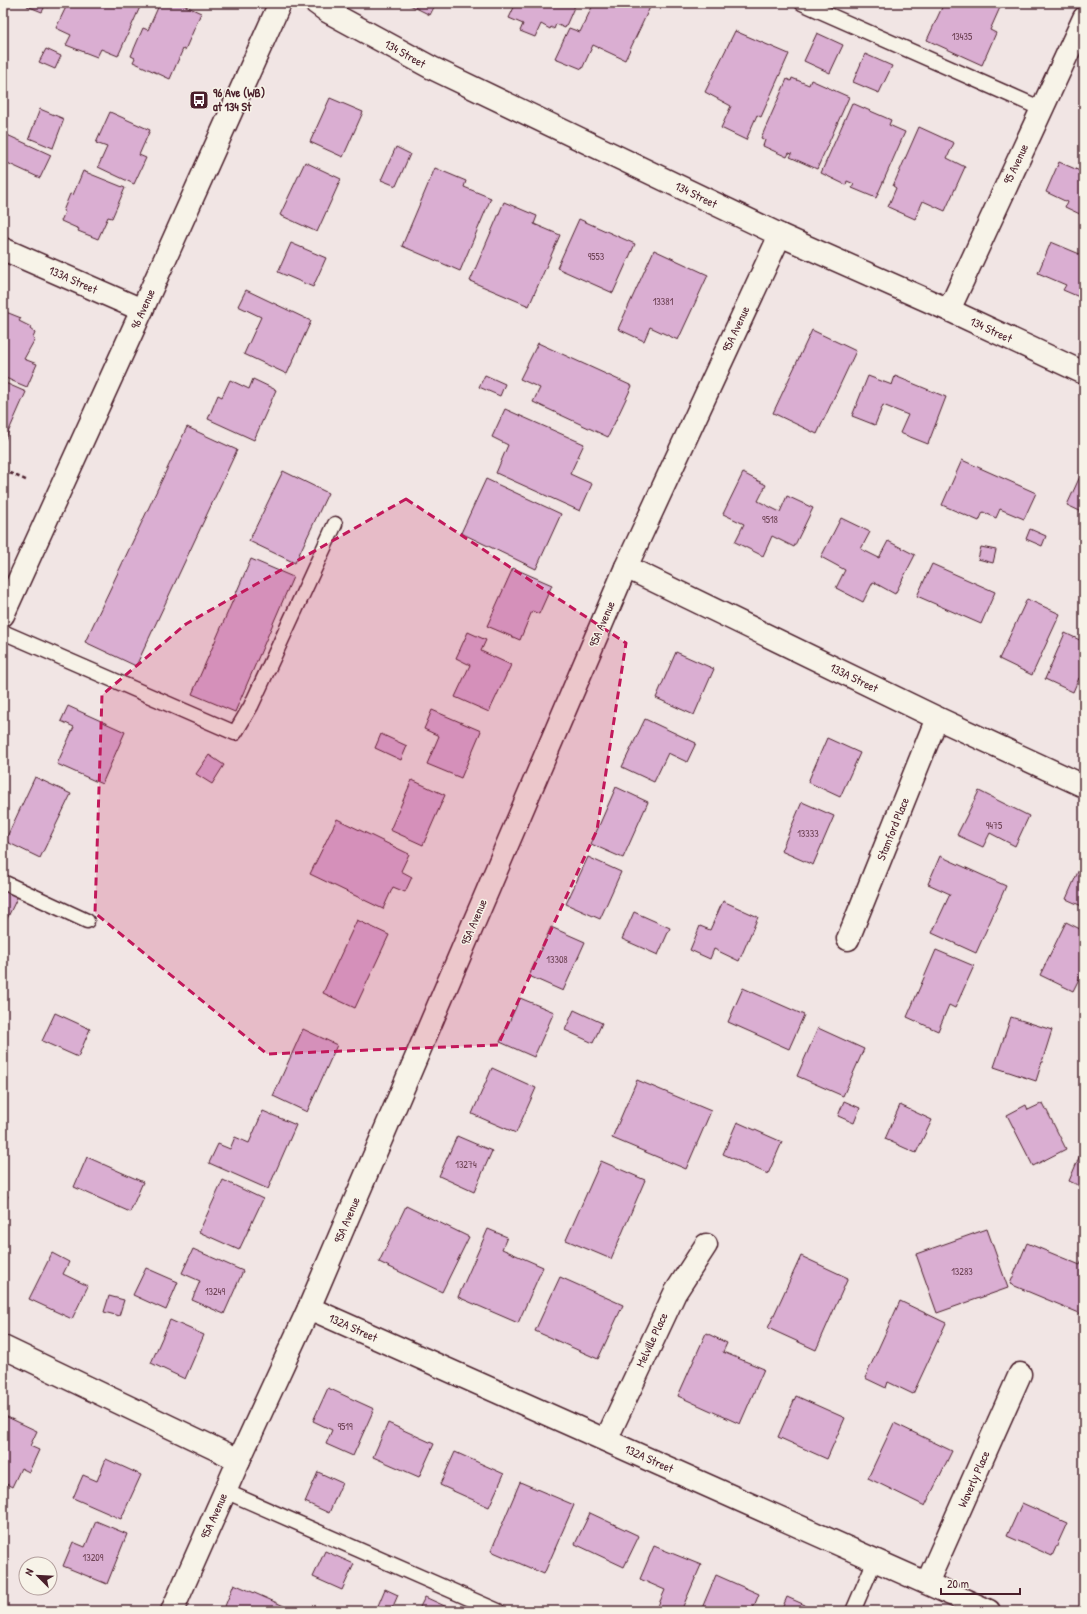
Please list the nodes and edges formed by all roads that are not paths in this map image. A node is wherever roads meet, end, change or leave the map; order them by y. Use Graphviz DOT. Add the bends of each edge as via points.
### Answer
graph roads {
  1 [pos="280,3"];
  2 [pos="316,3"];
  3 [pos="802,3"];
  4 [pos="1084,18"];
  5 [pos="1042,109"];
  6 [pos="780,235"];
  7 [pos="3,249"];
  8 [pos="142,310"];
  9 [pos="949,310"];
  10 [pos="1084,373"];
  11 [pos="335,524"];
  12 [pos="626,567"];
  13 [pos="3,615"];
  14 [pos="3,632"];
  15 [pos="937,718"];
  16 [pos="1084,786"];
  17 [pos="3,882"];
  18 [pos="87,921"];
  19 [pos="848,939"];
  20 [pos="706,1245"];
  21 [pos="309,1308"];
  22 [pos="3,1347"];
  23 [pos="1020,1374"];
  24 [pos="606,1440"];
  25 [pos="239,1460"];
  26 [pos="225,1491"];
  27 [pos="875,1560"];
  28 [pos="927,1584"];
  29 [pos="172,1611"];
  30 [pos="498,1611"];
  31 [pos="853,1611"];
  32 [pos="989,1611"];
  1 -- 8 [label="street, 96 Avenue"];
  2 -- 6 [label="street, 134 Street" via="432,68"];
  3 -- 5 [label="lane"];
  4 -- 5 [label="street, 95 Avenue"];
  5 -- 9 [label="street, 95 Avenue"];
  6 -- 9 [label="street, 134 Street"];
  6 -- 12 [label="street, 95A Avenue"];
  7 -- 8 [label="street, 133A Street"];
  8 -- 13 [label="street, 96 Avenue"];
  9 -- 10 [label="street, 134 Street"];
  11 -- 14 [label="lane" via="251,706 235,733"];
  12 -- 15 [label="street, 133A Street"];
  12 -- 21 [label="street, 95A Avenue"];
  15 -- 16 [label="street, 133A Street"];
  15 -- 19 [label="street, Stamford Place"];
  17 -- 18 [label="lane"];
  20 -- 24 [label="street, Melville Place" via="674,1293"];
  21 -- 24 [label="street, 132A Street"];
  21 -- 25 [label="street, 95A Avenue"];
  22 -- 25 [label="street"];
  23 -- 28 [label="street, Waverly Place"];
  24 -- 27 [label="street, 132A Street"];
  25 -- 26 [label="street, 95A Avenue"];
  26 -- 29 [label="street, 95A Avenue"];
  26 -- 30 [label="lane"];
  27 -- 28 [label="street, 132A Street"];
  27 -- 31 [label="lane"];
  28 -- 32 [label="street, 132A Street"];
}
